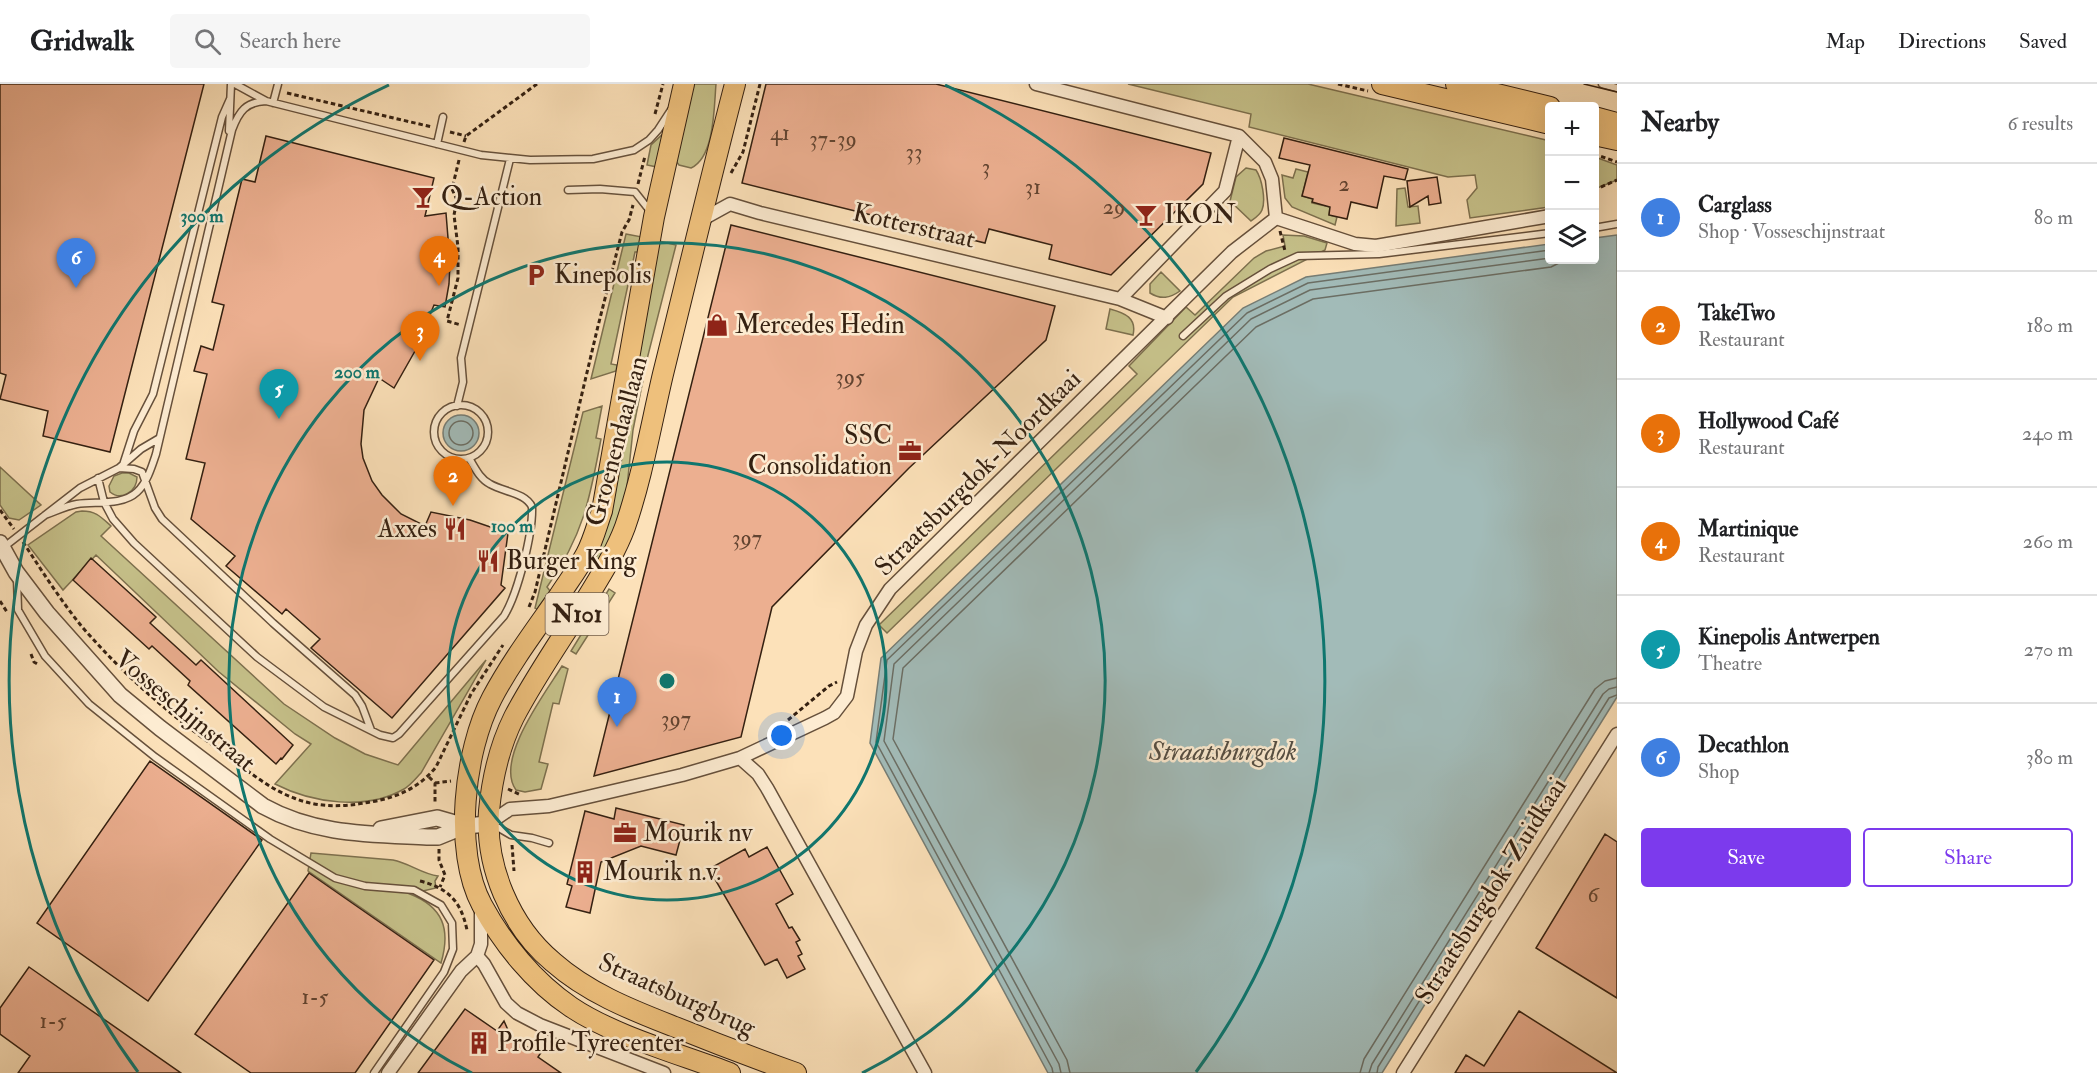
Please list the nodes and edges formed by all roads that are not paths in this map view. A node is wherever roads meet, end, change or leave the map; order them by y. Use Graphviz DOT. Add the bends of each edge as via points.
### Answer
graph roads {
  1 [pos="233,84"];
  2 [pos="735,84"];
  3 [pos="1036,84"];
  4 [pos="1382,84"];
  5 [pos="1456,84"];
  6 [pos="1602,84"];
  7 [pos="278,87"];
  8 [pos="683,88"];
  9 [pos="1617,88"];
  10 [pos="230,99"];
  11 [pos="270,102"];
  12 [pos="1545,106"];
  13 [pos="443,117"];
  14 [pos="1599,118"];
  15 [pos="1545,123"];
  16 [pos="1617,123"];
  17 [pos="1239,136"];
  18 [pos="1599,136"];
  19 [pos="1617,140"];
  20 [pos="229,144"];
  21 [pos="437,144"];
  22 [pos="510,159"];
  23 [pos="568,189"];
  24 [pos="654,217"];
  25 [pos="1545,217"];
  26 [pos="1276,218"];
  27 [pos="701,220"];
  28 [pos="1617,225"];
  29 [pos="1599,227"];
  30 [pos="1545,234"];
  31 [pos="1120,299"];
  32 [pos="1167,318"];
  33 [pos="1183,336"];
  34 [pos="458,405"];
  35 [pos="158,440"];
  36 [pos="469,458"];
  37 [pos="121,466"];
  38 [pos="98,478"];
  39 [pos="146,480"];
  40 [pos="104,502"];
  41 [pos="45,515"];
  42 [pos="2,545"];
  43 [pos="16,572"];
  44 [pos="371,731"];
  45 [pos="1617,734"];
  46 [pos="740,758"];
  47 [pos="488,824"];
  48 [pos="465,826"];
  49 [pos="549,843"];
  50 [pos="481,904"];
  51 [pos="477,956"];
  52 [pos="374,1073"];
  53 [pos="388,1073"];
  54 [pos="664,1073"];
  55 [pos="730,1073"];
  56 [pos="796,1073"];
  57 [pos="925,1073"];
  58 [pos="1403,1073"];
  1 -- 10 [label="lane"];
  1 -- 11 [label="lane"];
  2 -- 27 [label="main road, Groenendaallaan / N101"];
  3 -- 17 [label="street"];
  4 -- 15 [label="main road"];
  5 -- 12 [label="main road"];
  6 -- 9 [label="lane"];
  7 -- 11 [label="lane"];
  8 -- 22 [label="lane" via="658,130 634,150 593,159"];
  8 -- 24 [label="main road, Groenendaallaan"];
  10 -- 20 [label="lane"];
  10 -- 37 [label="lane" via="222,117 153,394"];
  11 -- 20 [label="lane" via="250,104 242,110"];
  11 -- 21 [label="lane"];
  13 -- 21 [label="lane"];
  14 -- 16 [label="main road"];
  17 -- 26 [label="street" via="1265,162 1272,179"];
  17 -- 31 [label="street" via="1225,191"];
  18 -- 19 [label="main road"];
  20 -- 35 [label="lane"];
  21 -- 22 [label="lane"];
  22 -- 34 [label="lane" via="461,358 463,382"];
  23 -- 24 [label="lane" via="635,192"];
  24 -- 48 [label="main road, Groenendaallaan / N101" via="602,511 578,568 490,701 470,763"];
  25 -- 26 [label="street" via="1376,246 1344,241"];
  26 -- 32 [label="street, Straatsburgdok-Noordkaai" via="1232,252"];
  27 -- 31 [label="street, Kotterstraat" via="730,204"];
  27 -- 47 [label="main road, Groenendaallaan / N101" via="624,529 603,573 513,720 498,761"];
  28 -- 29 [label="lane"];
  30 -- 33 [label="lane" via="1379,254 1298,256 1226,296"];
  31 -- 32 [label="street"];
  32 -- 46 [label="street, Straatsburgdok-Noordkaai" via="890,589 866,625 847,696 834,713"];
  34 -- 36 [label="lane" via="472,407 487,423 485,445"];
  34 -- 36 [label="lane" via="439,417 435,438 447,456"];
  35 -- 37 [label="lane"];
  35 -- 39 [label="lane"];
  36 -- 44 [label="lane" via="481,477 528,499 532,507 511,604 399,734 386,738"];
  37 -- 38 [label="lane"];
  37 -- 39 [label="lane" via="142,472"];
  38 -- 40 [label="lane"];
  38 -- 41 [label="lane"];
  39 -- 40 [label="lane" via="128,498"];
  39 -- 44 [label="lane" via="162,519 355,695"];
  40 -- 41 [label="lane" via="77,504"];
  40 -- 44 [label="lane" via="113,519 135,543 257,657 324,706"];
  41 -- 42 [label="lane"];
  42 -- 43 [label="street, Vosseschijnstraat"];
  43 -- 48 [label="street, Vosseschijnstraat" via="47,614 120,695 263,806 312,827 356,833 437,818"];
  43 -- 52 [label="lane" via="18,610 45,656 89,704 154,757 313,867 335,878 365,885 414,890 441,905 452,923 453,949 444,972"];
  45 -- 58 [label="street, Straatsburgdok-Zuidkaai"];
  46 -- 47 [label="street, Vosseschijnstraat" via="549,806 510,809"];
  46 -- 57 [label="street" via="767,788"];
  47 -- 48 [label="street, Vosseschijnstraat"];
  47 -- 49 [label="lane" via="511,835"];
  47 -- 56 [label="main road, Straatsburgbrug / N101" via="497,878 525,931 551,962 625,1007"];
  48 -- 50 [label="main road, Straatsburgbrug / N101" via="471,871"];
  50 -- 51 [label="street" via="481,944"];
  50 -- 55 [label="main road, Straatsburgbrug / N101" via="513,955 562,1000 595,1021"];
  51 -- 53 [label="street" via="461,971"];
  51 -- 54 [label="street" via="506,1004 516,1013"];
}
